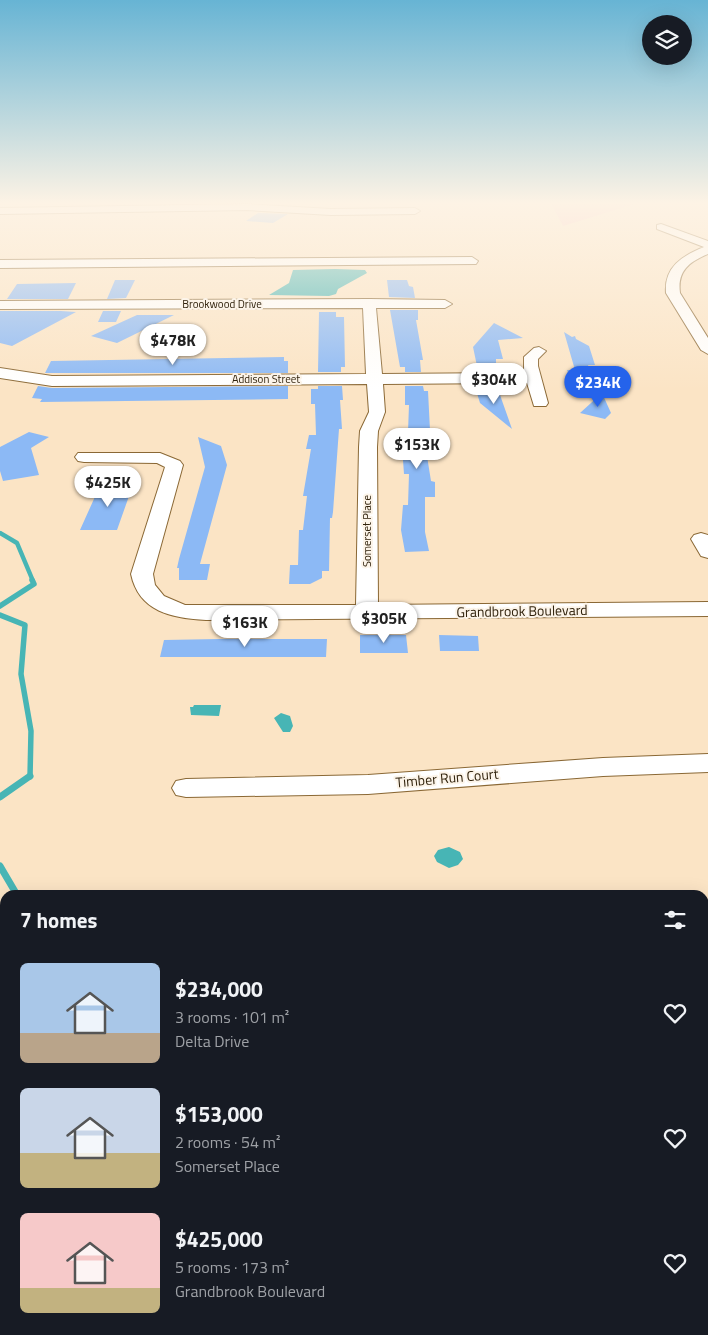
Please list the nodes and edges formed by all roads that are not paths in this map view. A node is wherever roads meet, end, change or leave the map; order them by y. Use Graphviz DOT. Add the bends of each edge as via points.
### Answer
graph roads {
  1 [pos="680,265"];
  2 [pos="369,303"];
  3 [pos="445,304"];
  4 [pos="0,305"];
  5 [pos="708,350"];
  6 [pos="539,351"];
  7 [pos="0,373"];
  8 [pos="375,378"];
  9 [pos="534,378"];
  10 [pos="540,403"];
  11 [pos="84,457"];
  12 [pos="708,610"];
  13 [pos="367,612"];
  14 [pos="708,763"];
  15 [pos="186,788"];
  1 -- 5 [label="street" via="674,272 673,293"];
  2 -- 3 [label="street, Brookwood Drive"];
  2 -- 4 [label="street, Brookwood Drive"];
  2 -- 8 [label="street, Somerset Place"];
  6 -- 9 [label="street" via="530,357"];
  7 -- 8 [label="street, Addison Street" via="52,381"];
  8 -- 9 [label="street, Addison Street"];
  8 -- 13 [label="street, Somerset Place" via="377,412 369,431 368,447"];
  9 -- 10 [label="street"];
  11 -- 13 [label="street, Grandbrook Boulevard" via="160,458 174,465 142,574 146,592 161,604 188,612 206,613"];
  12 -- 13 [label="street, Grandbrook Boulevard"];
  14 -- 15 [label="street, Timber Run Court" via="621,764 340,786"];
}
